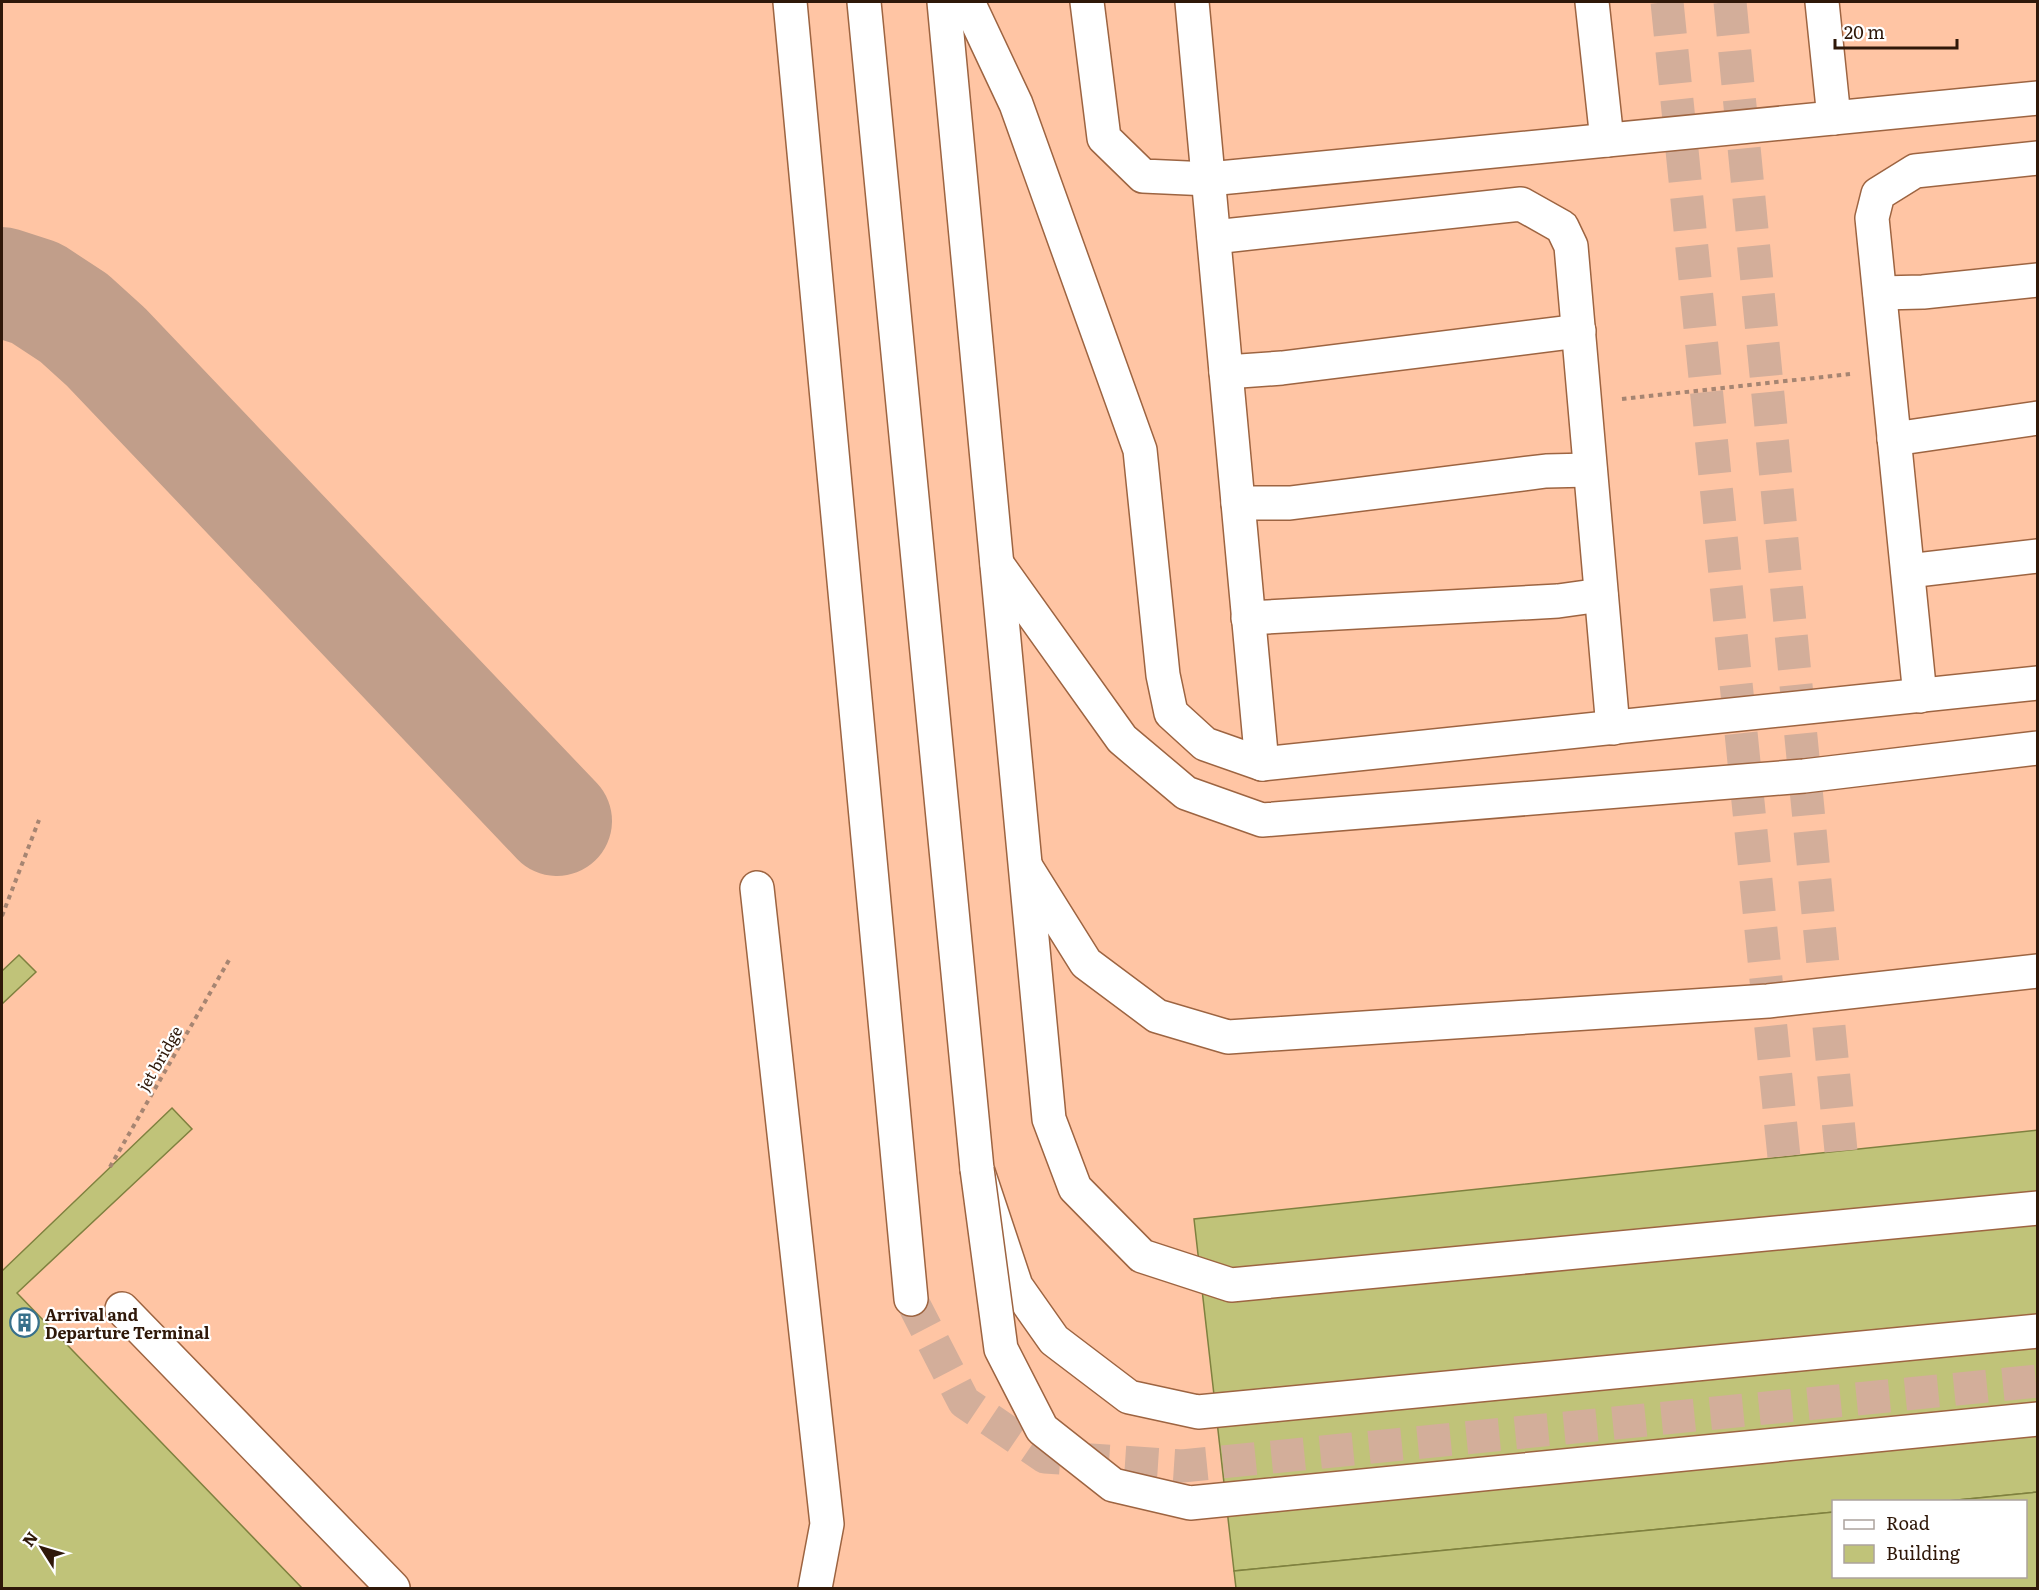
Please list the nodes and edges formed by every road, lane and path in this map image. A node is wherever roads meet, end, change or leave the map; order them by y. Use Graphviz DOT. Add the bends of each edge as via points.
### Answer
graph roads {
  1 [pos="790,2"];
  2 [pos="864,2"];
  3 [pos="944,2"];
  4 [pos="968,2"];
  5 [pos="1088,2"];
  6 [pos="1192,2"];
  7 [pos="1592,2"];
  8 [pos="1822,2"];
  9 [pos="2037,98"];
  10 [pos="1834,118"];
  11 [pos="1606,140"];
  12 [pos="2037,158"];
  13 [pos="1209,179"];
  14 [pos="1214,237"];
  15 [pos="2037,280"];
  16 [pos="1880,293"];
  17 [pos="1579,331"];
  18 [pos="1887,369"];
  19 [pos="1226,372"];
  20 [pos="1585,403"];
  21 [pos="2037,418"];
  22 [pos="1894,439"];
  23 [pos="1590,470"];
  24 [pos="1238,503"];
  25 [pos="2037,556"];
  26 [pos="997,564"];
  27 [pos="1908,571"];
  28 [pos="1601,595"];
  29 [pos="1248,618"];
  30 [pos="2037,683"];
  31 [pos="1920,696"];
  32 [pos="1613,728"];
  33 [pos="2037,748"];
  34 [pos="1262,764"];
  35 [pos="39,820"];
  36 [pos="1026,867"];
  37 [pos="757,888"];
  38 [pos="2,916"];
  39 [pos="229,960"];
  40 [pos="2037,971"];
  41 [pos="110,1167"];
  42 [pos="977,1169"];
  43 [pos="2037,1208"];
  44 [pos="911,1299"];
  45 [pos="122,1309"];
  46 [pos="2037,1331"];
  47 [pos="2037,1419"];
  48 [pos="393,1588"];
  49 [pos="815,1588"];
  1 -- 44 [label="main road"];
  2 -- 42 [label="main road"];
  3 -- 26 [label="main road"];
  4 -- 34 [label="main road" via="1016,104 1140,450 1163,675 1171,713 1205,744"];
  5 -- 13 [label="main road" via="1104,138 1143,176"];
  6 -- 13 [label="main road"];
  7 -- 11 [label="main road"];
  8 -- 10 [label="main road"];
  9 -- 10 [label="main road"];
  10 -- 11 [label="main road"];
  11 -- 13 [label="main road"];
  12 -- 16 [label="main road" via="1914,171 1878,194 1872,218"];
  13 -- 14 [label="main road"];
  14 -- 17 [label="main road" via="1521,204 1562,228 1571,246"];
  14 -- 19 [label="main road"];
  15 -- 16 [label="main road"];
  16 -- 18 [label="main road"];
  17 -- 19 [label="main road"];
  17 -- 20 [label="main road"];
  18 -- 20 [label="path"];
  18 -- 22 [label="main road"];
  19 -- 24 [label="main road"];
  20 -- 23 [label="main road"];
  21 -- 22 [label="main road"];
  22 -- 27 [label="main road"];
  23 -- 24 [label="main road" via="1546,471 1290,503"];
  23 -- 28 [label="main road"];
  24 -- 29 [label="main road"];
  25 -- 27 [label="main road"];
  26 -- 33 [label="main road" via="1122,738 1186,793 1262,820 1804,776"];
  26 -- 36 [label="main road"];
  27 -- 31 [label="main road"];
  28 -- 29 [label="main road" via="1558,601"];
  28 -- 32 [label="main road"];
  29 -- 34 [label="main road"];
  30 -- 31 [label="main road"];
  31 -- 32 [label="main road"];
  32 -- 34 [label="main road"];
  35 -- 38 [label="path"];
  36 -- 40 [label="main road" via="1086,963 1157,1016 1228,1037 1768,1001"];
  36 -- 43 [label="main road" via="1049,1119 1075,1188 1142,1256 1231,1285"];
  37 -- 49 [label="main road" via="827,1524"];
  39 -- 41 [label="path, jet bridge"];
  42 -- 46 [label="main road, bridge" via="1016,1286 1054,1340 1129,1397 1198,1412"];
  42 -- 47 [label="main road, bridge" via="1001,1349 1042,1429 1113,1485 1190,1503"];
  45 -- 48 [label="main road"];
}
